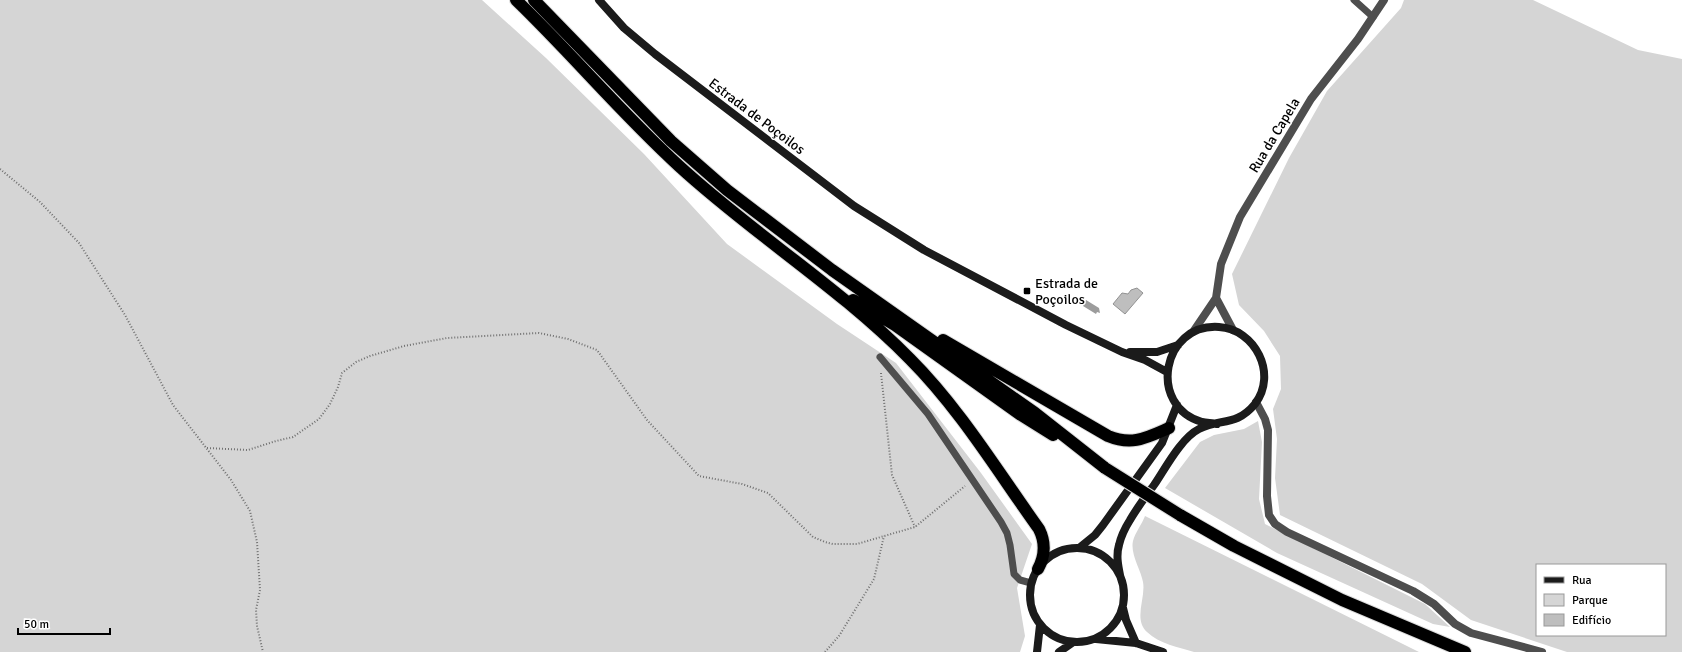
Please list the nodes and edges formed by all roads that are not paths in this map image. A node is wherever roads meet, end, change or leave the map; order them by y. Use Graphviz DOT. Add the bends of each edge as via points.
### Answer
graph roads {
  1 [pos="516,0"];
  2 [pos="534,0"];
  3 [pos="599,0"];
  4 [pos="1354,0"];
  5 [pos="1384,0"];
  6 [pos="1373,17"];
  7 [pos="832,270"];
  8 [pos="825,283"];
  9 [pos="1216,298"];
  10 [pos="1233,330"];
  11 [pos="1193,332"];
  12 [pos="1178,345"];
  13 [pos="1122,352"];
  14 [pos="880,358"];
  15 [pos="1167,372"];
  16 [pos="1256,402"];
  17 [pos="1177,405"];
  18 [pos="1217,424"];
  19 [pos="1169,428"];
  20 [pos="1105,468"];
  21 [pos="1079,548"];
  22 [pos="1038,569"];
  23 [pos="1120,575"];
  24 [pos="1031,584"];
  25 [pos="1123,608"];
  26 [pos="1040,625"];
  27 [pos="1095,639"];
  28 [pos="1072,642"];
  29 [pos="1136,642"];
  30 [pos="1037,652"];
  31 [pos="1059,652"];
  32 [pos="1163,652"];
  33 [pos="1465,652"];
  34 [pos="1542,652"];
  1 -- 8 [label="highway" via="678,166 711,195"];
  2 -- 7 [label="highway" via="671,141 727,190"];
  3 -- 13 [label="main road, Estrada de Poçoilos" via="624,28 655,54 854,206 924,250"];
  4 -- 6 [label="lane"];
  5 -- 6 [label="street, Rua da Capela"];
  6 -- 9 [label="street, Rua da Capela" via="1311,99 1240,217 1221,264"];
  7 -- 19 [label="highway" via="922,328 1108,436 1132,442"];
  7 -- 20 [label="highway" via="1035,413"];
  8 -- 20 [label="highway" via="895,325 1021,415"];
  8 -- 22 [label="highway" via="909,358 937,387 1039,529 1044,553"];
  9 -- 10 [label="street"];
  9 -- 11 [label="street, Rua da Capela"];
  10 -- 11 [label="main road, Estrada de Poçoilos" via="1219,327"];
  10 -- 16 [label="main road, Estrada de Poçoilos" via="1256,347 1262,360 1262,389"];
  11 -- 12 [label="main road, Estrada de Poçoilos"];
  12 -- 13 [label="main road, Estrada de Poçoilos" via="1157,352"];
  12 -- 15 [label="main road, Estrada de Poçoilos" via="1170,358"];
  13 -- 15 [label="main road, Estrada de Poçoilos" via="1145,360"];
  14 -- 24 [label="lane" via="928,414 1007,533 1014,574 1020,580"];
  15 -- 17 [label="main road, Estrada de Poçoilos" via="1171,395"];
  16 -- 18 [label="main road, Estrada de Poçoilos" via="1246,414 1232,421"];
  16 -- 34 [label="street" via="1268,430 1268,515 1275,524 1413,591 1434,604 1455,624 1471,632"];
  17 -- 18 [label="main road, Estrada de Poçoilos" via="1195,419"];
  17 -- 19 [label="main road, Estrada de Poçoilos"];
  18 -- 23 [label="main road, Estrada de Poçoilos" via="1199,428 1184,440 1130,519 1118,547"];
  19 -- 21 [label="main road, Estrada de Poçoilos" via="1162,443 1103,525"];
  20 -- 33 [label="highway, bridge" via="1234,546 1342,600"];
  21 -- 22 [label="main road, Estrada de Poçoilos" via="1056,553"];
  21 -- 23 [label="main road, Estrada de Poçoilos" via="1103,556"];
  22 -- 24 [label="main road, Estrada de Poçoilos"];
  23 -- 25 [label="main road, Estrada de Poçoilos" via="1124,588"];
  24 -- 26 [label="main road, Estrada de Poçoilos" via="1030,601"];
  25 -- 27 [label="main road, Estrada de Poçoilos" via="1110,630"];
  25 -- 29 [label="main road, Estrada de Poçoilos"];
  26 -- 28 [label="main road, Estrada de Poçoilos" via="1054,637"];
  26 -- 30 [label="main road"];
  27 -- 28 [label="main road, Estrada de Poçoilos" via="1080,643"];
  27 -- 29 [label="main road, Estrada de Poçoilos"];
  28 -- 31 [label="main road"];
  29 -- 32 [label="main road, Estrada de Poçoilos"];
}
